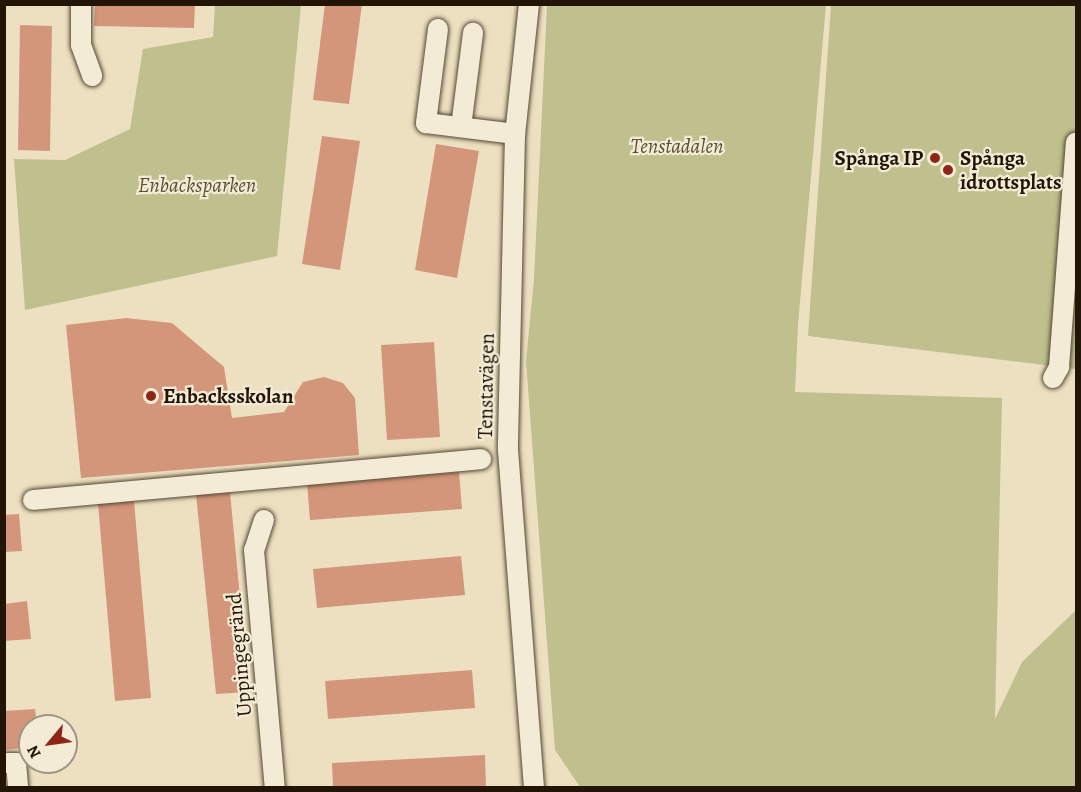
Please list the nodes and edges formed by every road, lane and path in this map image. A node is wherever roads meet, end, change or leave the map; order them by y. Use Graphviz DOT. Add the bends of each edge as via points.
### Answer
graph roads {
  1 [pos="81,4"];
  2 [pos="529,4"];
  3 [pos="438,29"];
  4 [pos="473,33"];
  5 [pos="92,76"];
  6 [pos="461,127"];
  7 [pos="515,134"];
  8 [pos="1077,143"];
  9 [pos="1072,259"];
  10 [pos="1053,378"];
  11 [pos="481,459"];
  12 [pos="33,500"];
  13 [pos="264,520"];
  14 [pos="4,763"];
  15 [pos="535,767"];
  16 [pos="18,788"];
  17 [pos="275,788"];
  18 [pos="534,788"];
  19 [pos="548,788"];
  1 -- 5 [label="street" via="81,45"];
  2 -- 7 [label="street, Tenstavägen"];
  3 -- 6 [label="street" via="426,123"];
  4 -- 6 [label="street"];
  6 -- 7 [label="street"];
  7 -- 15 [label="street, Tenstavägen" via="508,450"];
  8 -- 9 [label="street"];
  9 -- 10 [label="street" via="1059,367"];
  11 -- 12 [label="street"];
  13 -- 17 [label="street, Uppingegränd" via="254,550"];
  14 -- 16 [label="street" via="16,763"];
  15 -- 18 [label="street, Tenstavägen"];
  15 -- 19 [label="street, Tenstavägen"];
}
